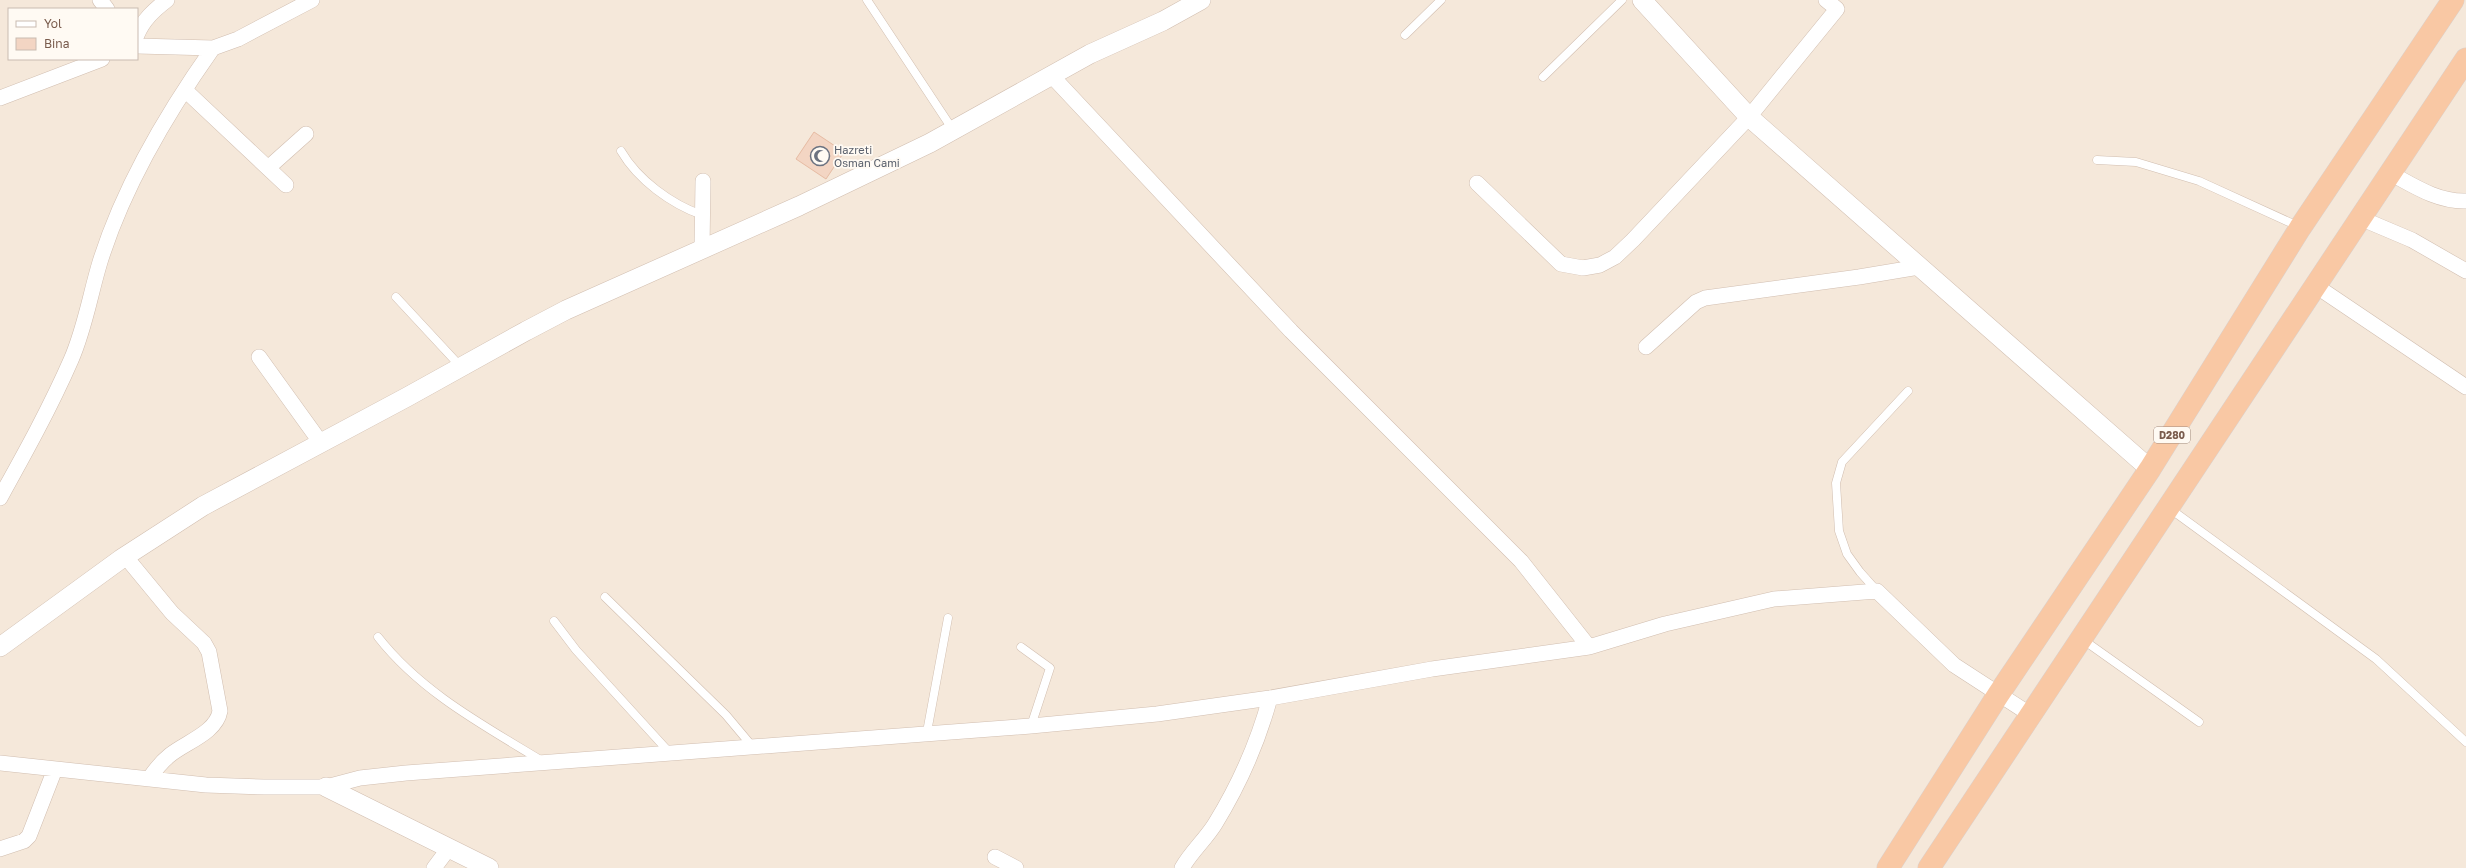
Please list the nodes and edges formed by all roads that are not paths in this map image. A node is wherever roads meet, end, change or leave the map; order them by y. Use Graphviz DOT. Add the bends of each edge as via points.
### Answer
graph roads {
  1 [pos="100,0"];
  2 [pos="167,0"];
  3 [pos="312,0"];
  4 [pos="867,0"];
  5 [pos="1201,0"];
  6 [pos="1442,0"];
  7 [pos="1622,0"];
  8 [pos="1642,0"];
  9 [pos="1826,0"];
  10 [pos="2453,0"];
  11 [pos="106,8"];
  12 [pos="138,32"];
  13 [pos="1405,35"];
  14 [pos="138,46"];
  15 [pos="214,48"];
  16 [pos="2466,59"];
  17 [pos="99,60"];
  18 [pos="1051,75"];
  19 [pos="1543,77"];
  20 [pos="185,90"];
  21 [pos="0,98"];
  22 [pos="1749,117"];
  23 [pos="953,130"];
  24 [pos="306,134"];
  25 [pos="621,151"];
  26 [pos="2097,160"];
  27 [pos="268,168"];
  28 [pos="2390,173"];
  29 [pos="703,181"];
  30 [pos="1477,182"];
  31 [pos="286,185"];
  32 [pos="2466,200"];
  33 [pos="702,215"];
  34 [pos="2360,218"];
  35 [pos="2300,228"];
  36 [pos="702,249"];
  37 [pos="1919,267"];
  38 [pos="2466,271"];
  39 [pos="2316,286"];
  40 [pos="396,297"];
  41 [pos="1646,347"];
  42 [pos="260,357"];
  43 [pos="461,367"];
  44 [pos="2466,387"];
  45 [pos="1908,391"];
  46 [pos="321,442"];
  47 [pos="2150,469"];
  48 [pos="0,498"];
  49 [pos="2168,508"];
  50 [pos="125,556"];
  51 [pos="1877,591"];
  52 [pos="605,598"];
  53 [pos="948,618"];
  54 [pos="554,621"];
  55 [pos="378,637"];
  56 [pos="2081,638"];
  57 [pos="1021,646"];
  58 [pos="0,647"];
  59 [pos="1590,647"];
  60 [pos="1998,695"];
  61 [pos="1270,698"];
  62 [pos="2030,716"];
  63 [pos="2199,722"];
  64 [pos="1031,726"];
  65 [pos="927,732"];
  66 [pos="2466,742"];
  67 [pos="752,746"];
  68 [pos="669,752"];
  69 [pos="543,761"];
  70 [pos="0,763"];
  71 [pos="55,769"];
  72 [pos="149,779"];
  73 [pos="326,787"];
  74 [pos="449,848"];
  75 [pos="0,849"];
  76 [pos="995,857"];
  77 [pos="434,868"];
  78 [pos="489,868"];
  79 [pos="1016,868"];
  80 [pos="1182,868"];
  81 [pos="1888,868"];
  82 [pos="1929,868"];
  1 -- 11 [label="street"];
  2 -- 12 [label="street" via="156,8 141,25"];
  3 -- 15 [label="street" via="238,39"];
  4 -- 23 [label="lane"];
  5 -- 18 [label="street"];
  6 -- 13 [label="lane"];
  7 -- 19 [label="lane"];
  8 -- 22 [label="street"];
  9 -- 22 [label="street" via="1837,9"];
  10 -- 35 [label="highway, D280"];
  14 -- 15 [label="street"];
  15 -- 20 [label="street"];
  16 -- 28 [label="highway"];
  17 -- 21 [label="street"];
  18 -- 23 [label="street"];
  18 -- 59 [label="street" via="1291,331 1521,561"];
  20 -- 27 [label="street"];
  20 -- 48 [label="street" via="144,159 118,216 100,262 85,322 71,359 49,408"];
  22 -- 30 [label="street" via="1633,240 1615,257 1600,265 1583,268 1561,264"];
  22 -- 37 [label="street"];
  23 -- 36 [label="street" via="799,206"];
  24 -- 27 [label="street"];
  25 -- 33 [label="lane" via="636,170 656,188 685,209"];
  26 -- 35 [label="lane" via="2136,162 2199,181"];
  27 -- 31 [label="street"];
  28 -- 32 [label="street" via="2444,199"];
  28 -- 34 [label="highway"];
  29 -- 33 [label="street"];
  33 -- 36 [label="street"];
  34 -- 38 [label="street" via="2412,240"];
  34 -- 39 [label="highway"];
  35 -- 47 [label="highway, D280"];
  36 -- 43 [label="street" via="566,310"];
  37 -- 41 [label="street" via="1705,298 1696,302"];
  37 -- 47 [label="street"];
  39 -- 44 [label="street"];
  39 -- 49 [label="highway"];
  40 -- 43 [label="lane"];
  42 -- 46 [label="street"];
  43 -- 46 [label="street"];
  45 -- 51 [label="lane" via="1842,462 1836,483 1839,531 1847,554"];
  46 -- 50 [label="street" via="203,506"];
  47 -- 60 [label="highway, D280"];
  49 -- 56 [label="highway"];
  49 -- 66 [label="lane" via="2376,659"];
  50 -- 58 [label="street"];
  50 -- 72 [label="street" via="172,613 204,643 209,652 220,711 218,720 210,728 170,755"];
  51 -- 59 [label="street" via="1774,599 1665,624"];
  51 -- 60 [label="street" via="1954,665"];
  52 -- 67 [label="lane" via="726,715"];
  53 -- 65 [label="lane"];
  54 -- 68 [label="lane" via="576,650"];
  55 -- 69 [label="lane" via="393,657 431,692"];
  56 -- 62 [label="highway"];
  56 -- 63 [label="lane"];
  57 -- 64 [label="lane" via="1050,668"];
  59 -- 61 [label="street" via="1432,669"];
  60 -- 62 [label="street"];
  60 -- 81 [label="highway, D280"];
  61 -- 64 [label="street" via="1156,714"];
  61 -- 80 [label="street" via="1262,729 1237,784 1215,825"];
  62 -- 82 [label="highway"];
  64 -- 65 [label="street"];
  65 -- 67 [label="street"];
  67 -- 68 [label="street"];
  68 -- 69 [label="street"];
  69 -- 73 [label="street" via="360,778"];
  70 -- 71 [label="street"];
  71 -- 72 [label="street"];
  71 -- 75 [label="street" via="29,836 24,841"];
  72 -- 73 [label="street" via="206,785"];
  73 -- 74 [label="street"];
  74 -- 77 [label="street"];
  74 -- 78 [label="street"];
  76 -- 79 [label="street"];
}
